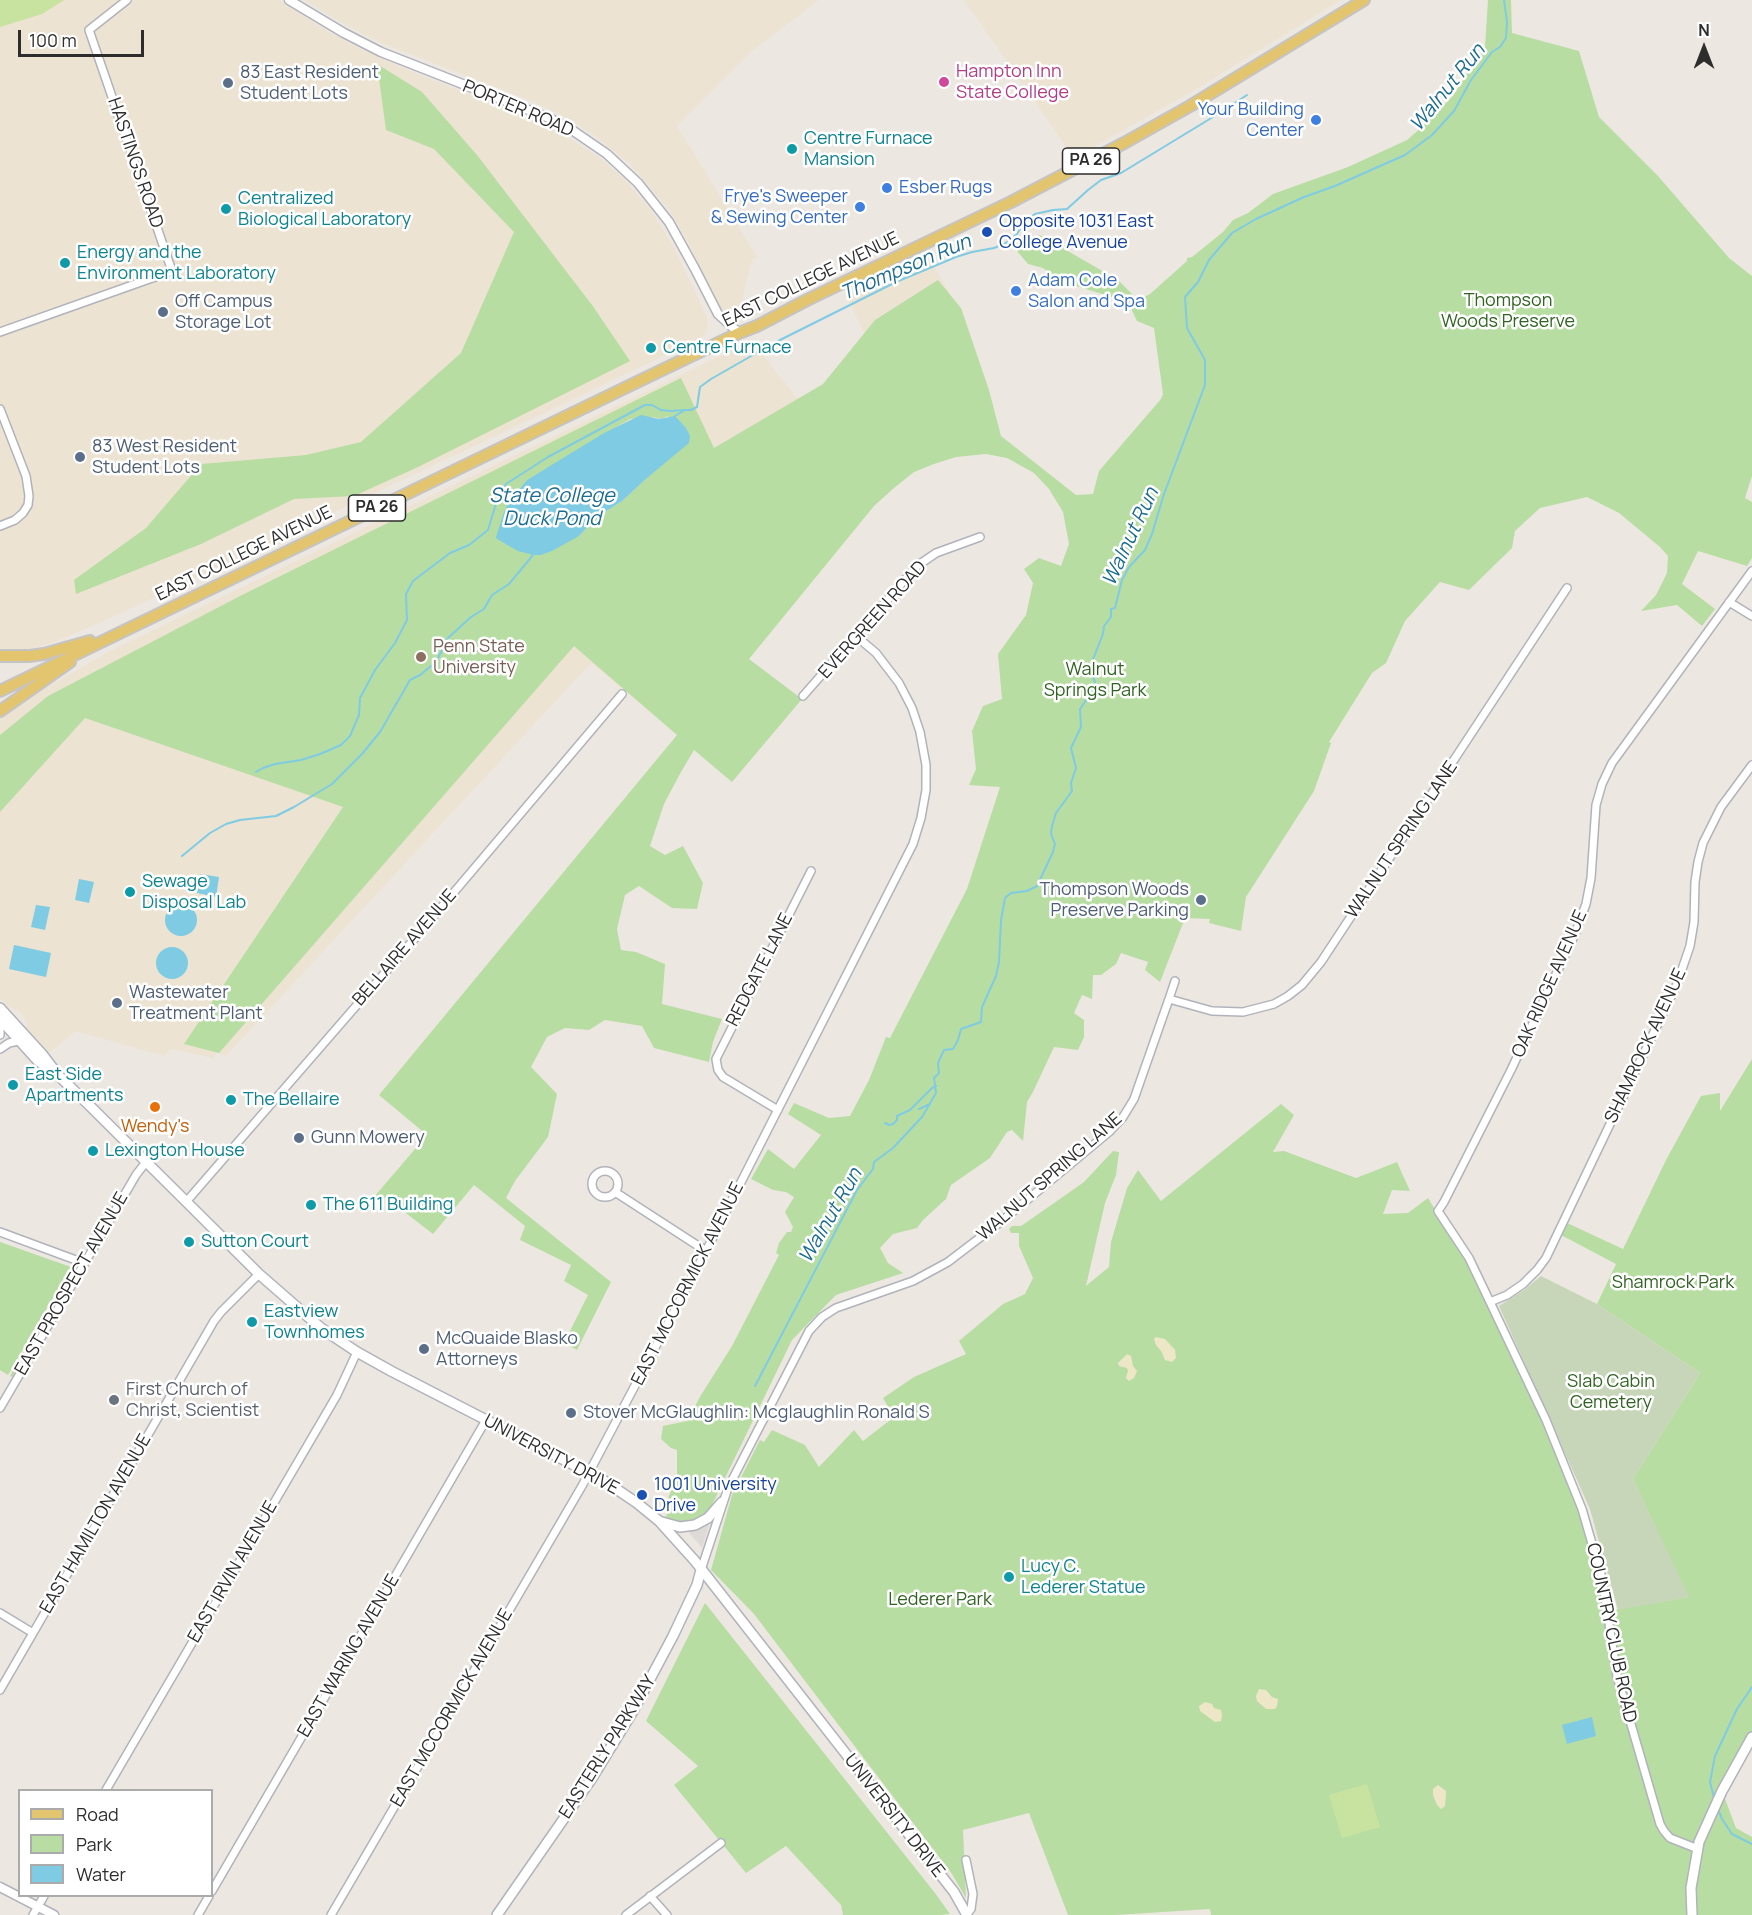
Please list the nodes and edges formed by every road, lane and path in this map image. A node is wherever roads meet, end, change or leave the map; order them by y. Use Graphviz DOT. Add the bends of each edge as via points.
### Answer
graph roads {
  1 [pos="127,0"];
  2 [pos="289,0"];
  3 [pos="1364,0"];
  4 [pos="0,332"];
  5 [pos="739,333"];
  6 [pos="0,409"];
  7 [pos="0,526"];
  8 [pos="980,537"];
  9 [pos="1752,572"];
  10 [pos="1568,588"];
  11 [pos="1729,602"];
  12 [pos="1752,616"];
  13 [pos="119,633"];
  14 [pos="856,636"];
  15 [pos="97,643"];
  16 [pos="0,656"];
  17 [pos="0,691"];
  18 [pos="622,694"];
  19 [pos="803,696"];
  20 [pos="0,711"];
  21 [pos="1752,765"];
  22 [pos="811,871"];
  23 [pos="1174,981"];
  24 [pos="1169,999"];
  25 [pos="0,1008"];
  26 [pos="0,1021"];
  27 [pos="0,1035"];
  28 [pos="18,1041"];
  29 [pos="0,1049"];
  30 [pos="58,1075"];
  31 [pos="778,1110"];
  32 [pos="146,1162"];
  33 [pos="615,1192"];
  34 [pos="186,1202"];
  35 [pos="1438,1211"];
  36 [pos="0,1232"];
  37 [pos="706,1251"];
  38 [pos="84,1263"];
  39 [pos="259,1274"];
  40 [pos="1490,1302"];
  41 [pos="357,1352"];
  42 [pos="0,1408"];
  43 [pos="486,1420"];
  44 [pos="589,1473"];
  45 [pos="722,1502"];
  46 [pos="659,1521"];
  47 [pos="701,1570"];
  48 [pos="0,1613"];
  49 [pos="33,1633"];
  50 [pos="0,1690"];
  51 [pos="1752,1737"];
  52 [pos="107,1789"];
  53 [pos="721,1843"];
  54 [pos="1698,1849"];
  55 [pos="966,1860"];
  56 [pos="0,1887"];
  57 [pos="213,1889"];
  58 [pos="18,1896"];
  59 [pos="650,1896"];
  60 [pos="20,1897"];
  61 [pos="43,1897"];
  62 [pos="208,1897"];
  63 [pos="38,1906"];
  64 [pos="33,1915"];
  65 [pos="54,1915"];
  66 [pos="198,1915"];
  67 [pos="331,1915"];
  68 [pos="497,1915"];
  69 [pos="626,1915"];
  70 [pos="667,1915"];
  71 [pos="967,1915"];
  72 [pos="1692,1915"];
  1 -- 4 [label="street, HASTINGS ROAD" via="89,30 172,271"];
  2 -- 5 [label="street, PORTER ROAD" via="381,52 549,118 608,154 653,200 669,222 717,314"];
  3 -- 5 [label="main road, EAST COLLEGE AVENUE / PA 26" via="1108,152"];
  5 -- 13 [label="main road, EAST COLLEGE AVENUE / PA 26"];
  6 -- 7 [label="street" via="26,476 29,497 23,513"];
  8 -- 14 [label="street, EVERGREEN ROAD" via="936,553 917,566"];
  9 -- 11 [label="street, OAK RIDGE AVENUE"];
  10 -- 24 [label="street, WALNUT SPRING LANE" via="1305,982 1274,1004 1243,1012 1212,1011"];
  11 -- 12 [label="street"];
  11 -- 35 [label="street, OAK RIDGE AVENUE" via="1612,763 1596,805 1591,878 1575,934"];
  13 -- 15 [label="main road, EAST COLLEGE AVENUE / PA 26"];
  13 -- 16 [label="main road" via="44,654"];
  14 -- 19 [label="street, EVERGREEN ROAD"];
  14 -- 31 [label="street, EAST MCCORMICK AVENUE" via="888,668 912,708 926,765 924,803 907,858"];
  15 -- 17 [label="main road, EAST COLLEGE AVENUE / PA 26"];
  15 -- 20 [label="main road"];
  18 -- 34 [label="street, BELLAIRE AVENUE"];
  21 -- 40 [label="street, SHAMROCK AVENUE" via="1721,807 1703,843 1696,872 1690,946 1677,984 1546,1258 1523,1284"];
  22 -- 31 [label="street, REDGATE LANE" via="717,1055 717,1070 723,1077"];
  23 -- 24 [label="street"];
  24 -- 45 [label="street, WALNUT SPRING LANE" via="1137,1093 1114,1127 948,1262 913,1281 836,1308 815,1324 802,1341"];
  25 -- 30 [label="main road, UNIVERSITY DRIVE"];
  26 -- 27 [label="street"];
  26 -- 28 [label="main road, UNIVERSITY DRIVE"];
  28 -- 29 [label="street"];
  28 -- 30 [label="main road, UNIVERSITY DRIVE"];
  30 -- 32 [label="main road, UNIVERSITY DRIVE"];
  31 -- 37 [label="street, EAST MCCORMICK AVENUE"];
  32 -- 34 [label="main road, UNIVERSITY DRIVE"];
  32 -- 38 [label="street, EAST PROSPECT AVENUE"];
  33 -- 37 [label="street"];
  34 -- 39 [label="main road, UNIVERSITY DRIVE"];
  35 -- 40 [label="street, COUNTRY CLUB ROAD"];
  36 -- 38 [label="street"];
  37 -- 44 [label="street, EAST MCCORMICK AVENUE"];
  38 -- 42 [label="street, EAST PROSPECT AVENUE"];
  39 -- 41 [label="main road, UNIVERSITY DRIVE" via="321,1328"];
  39 -- 49 [label="street, EAST HAMILTON AVENUE" via="214,1321"];
  40 -- 54 [label="street, COUNTRY CLUB ROAD" via="1546,1420 1584,1515 1602,1578 1617,1676 1660,1824 1670,1838"];
  41 -- 43 [label="main road, UNIVERSITY DRIVE"];
  41 -- 52 [label="street, EAST IRVIN AVENUE" via="337,1395"];
  43 -- 44 [label="main road, UNIVERSITY DRIVE"];
  43 -- 57 [label="street, EAST WARING AVENUE"];
  44 -- 46 [label="main road, UNIVERSITY DRIVE"];
  44 -- 67 [label="street, EAST MCCORMICK AVENUE"];
  45 -- 46 [label="main road" via="708,1518 694,1525"];
  45 -- 47 [label="street, WALNUT SPRING LANE"];
  46 -- 47 [label="main road, UNIVERSITY DRIVE"];
  47 -- 68 [label="main road, EASTERLY PARKWAY" via="677,1628 638,1702 592,1778"];
  47 -- 71 [label="main road, UNIVERSITY DRIVE" via="954,1892"];
  48 -- 49 [label="street"];
  49 -- 50 [label="street, EAST HAMILTON AVENUE"];
  51 -- 54 [label="main road" via="1722,1791"];
  53 -- 59 [label="street"];
  54 -- 72 [label="main road" via="1691,1888"];
  55 -- 71 [label="street" via="973,1894"];
  56 -- 58 [label="street"];
  59 -- 69 [label="street"];
  59 -- 70 [label="street"];
  60 -- 63 [label="street"];
  61 -- 63 [label="street"];
  62 -- 66 [label="street"];
  63 -- 64 [label="street"];
  63 -- 65 [label="street"];
}
